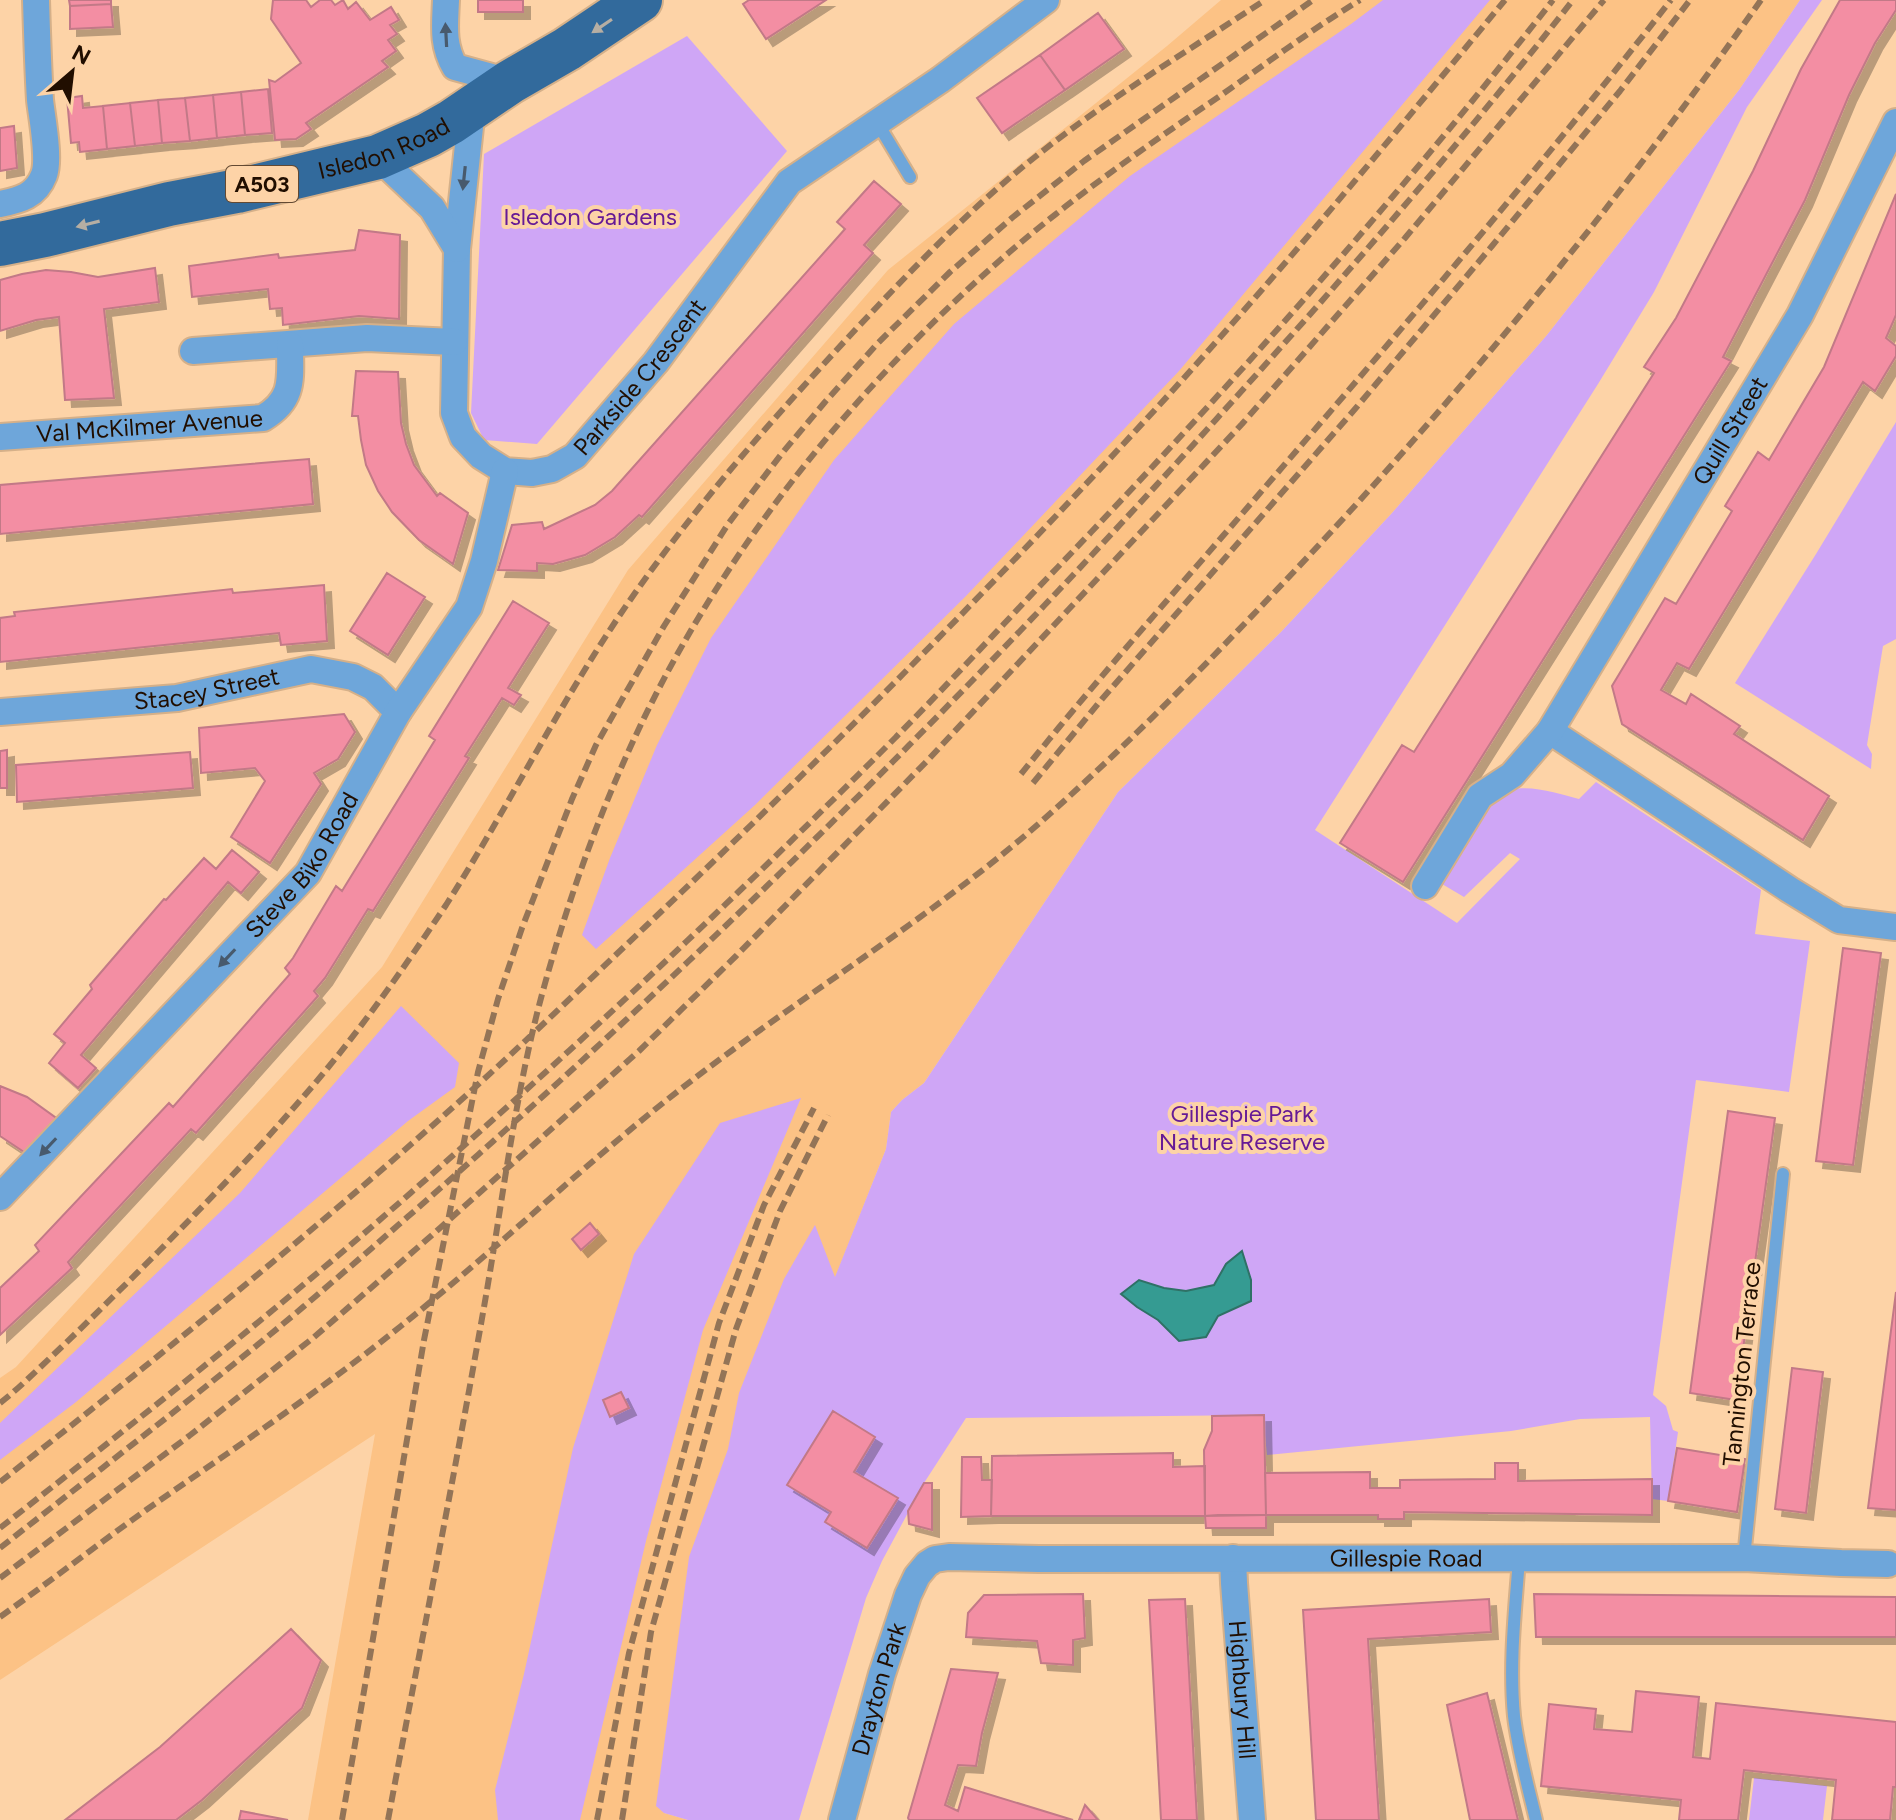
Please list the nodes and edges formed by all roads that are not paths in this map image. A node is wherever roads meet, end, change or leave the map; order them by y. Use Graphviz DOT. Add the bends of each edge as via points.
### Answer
graph roads {
  1 [pos="36,0"];
  2 [pos="446,0"];
  3 [pos="640,0"];
  4 [pos="1046,0"];
  5 [pos="510,82"];
  6 [pos="472,108"];
  7 [pos="1896,122"];
  8 [pos="878,124"];
  9 [pos="378,157"];
  10 [pos="910,177"];
  11 [pos="0,204"];
  12 [pos="0,244"];
  13 [pos="457,249"];
  14 [pos="454,342"];
  15 [pos="290,345"];
  16 [pos="193,351"];
  17 [pos="0,437"];
  18 [pos="505,471"];
  19 [pos="0,712"];
  20 [pos="398,712"];
  21 [pos="1550,731"];
  22 [pos="1425,886"];
  23 [pos="1896,927"];
  24 [pos="1783,1174"];
  25 [pos="1,1193"];
  26 [pos="1233,1558"];
  27 [pos="1744,1558"];
  28 [pos="1519,1559"];
  29 [pos="927,1564"];
  30 [pos="1888,1564"];
  31 [pos="842,1820"];
  32 [pos="1252,1820"];
  33 [pos="1536,1820"];
  1 -- 11 [label="street" via="44,174 31,195"];
  5 -- 2 [label="street, one-way" via="455,67 444,33"];
  3 -- 5 [label="highway, Isledon Road / A503, one-way"];
  4 -- 8 [label="street, Parkside Crescent"];
  5 -- 6 [label="highway, Isledon Road / A503"];
  6 -- 9 [label="highway, Isledon Road / A503"];
  6 -- 13 [label="street, one-way"];
  7 -- 21 [label="street, Quill Street" via="1800,315"];
  8 -- 10 [label="lane"];
  8 -- 18 [label="street, Parkside Crescent" via="789,182 656,362 575,456 552,469"];
  9 -- 12 [label="highway, Isledon Road / A503, one-way"];
  9 -- 13 [label="street" via="432,208"];
  13 -- 14 [label="street"];
  14 -- 15 [label="street" via="367,338"];
  14 -- 18 [label="street" via="458,425 481,456"];
  15 -- 16 [label="street"];
  15 -- 17 [label="street, Val McKilmer Avenue" via="286,398 263,418"];
  18 -- 20 [label="street, Steve Biko Road" via="469,607"];
  19 -- 20 [label="street, Stacey Street" via="177,698 311,669 353,677 373,687"];
  20 -- 25 [label="street, Steve Biko Road, one-way" via="308,873"];
  21 -- 22 [label="street, Quill Street" via="1512,775 1480,796"];
  21 -- 23 [label="street" via="1839,920"];
  24 -- 27 [label="lane, Tannington Terrace"];
  26 -- 28 [label="street, Gillespie Road"];
  26 -- 29 [label="street, Gillespie Road" via="949,1557"];
  26 -- 32 [label="street, Highbury Hill"];
  27 -- 28 [label="street, Gillespie Road"];
  27 -- 30 [label="street, Gillespie Road"];
  28 -- 33 [label="lane" via="1512,1640 1514,1714"];
  29 -- 31 [label="street, Drayton Park" via="908,1595"];
}
